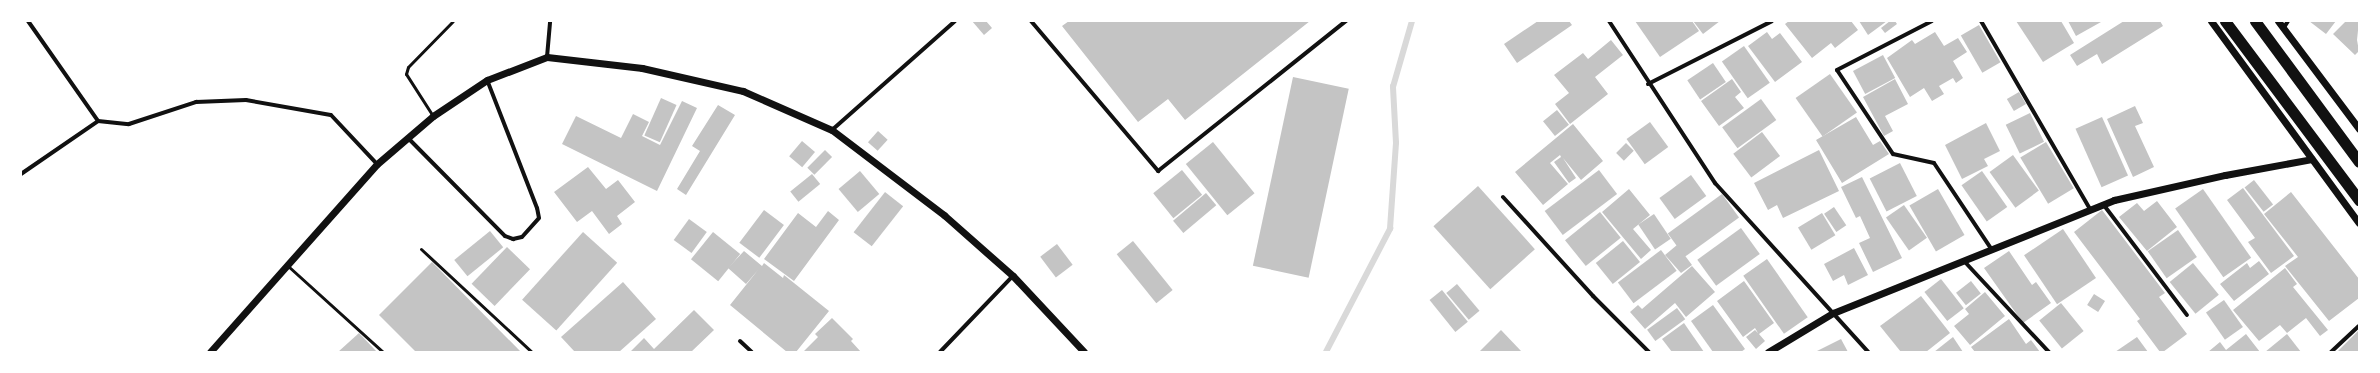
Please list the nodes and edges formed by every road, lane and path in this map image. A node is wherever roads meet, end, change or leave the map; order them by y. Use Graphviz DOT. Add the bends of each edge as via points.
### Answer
graph roads {
  1 [pos="28,21"];
  2 [pos="453,21"];
  3 [pos="550,21"];
  4 [pos="955,21"];
  5 [pos="1031,21"];
  6 [pos="1346,21"];
  7 [pos="1609,21"];
  8 [pos="1772,21"];
  9 [pos="1932,21"];
  10 [pos="1981,21"];
  11 [pos="2211,21"];
  12 [pos="2226,21"];
  13 [pos="2255,21"];
  14 [pos="2278,21"];
  15 [pos="2288,21"];
  16 [pos="2283,29"];
  17 [pos="547,58"];
  18 [pos="487,80"];
  19 [pos="1648,84"];
  20 [pos="433,116"];
  21 [pos="98,121"];
  22 [pos="2359,129"];
  23 [pos="832,130"];
  24 [pos="408,138"];
  25 [pos="2312,159"];
  26 [pos="2359,162"];
  27 [pos="377,164"];
  28 [pos="21,174"];
  29 [pos="1502,197"];
  30 [pos="2359,200"];
  31 [pos="2103,204"];
  32 [pos="2090,209"];
  33 [pos="2358,219"];
  34 [pos="421,249"];
  35 [pos="1992,250"];
  36 [pos="1964,261"];
  37 [pos="288,266"];
  38 [pos="1013,276"];
  39 [pos="1833,313"];
  40 [pos="2187,315"];
  41 [pos="2359,326"];
  42 [pos="740,341"];
  43 [pos="210,352"];
  44 [pos="383,352"];
  45 [pos="532,352"];
  46 [pos="752,352"];
  47 [pos="940,352"];
  48 [pos="1084,352"];
  49 [pos="1649,352"];
  50 [pos="1768,352"];
  51 [pos="1868,352"];
  52 [pos="2049,352"];
  53 [pos="2331,352"];
  1 -- 21 [label="street"];
  2 -- 20 [label="lane" via="408,67 406,74"];
  3 -- 17 [label="street"];
  4 -- 23 [label="street"];
  5 -- 6 [label="street" via="1158,171"];
  7 -- 19 [label="street"];
  8 -- 19 [label="street"];
  9 -- 35 [label="street" via="1837,70 1893,154 1934,163"];
  10 -- 32 [label="street"];
  11 -- 25 [label="street"];
  12 -- 30 [label="highway"];
  13 -- 26 [label="highway"];
  14 -- 16 [label="street"];
  15 -- 16 [label="street"];
  16 -- 22 [label="street"];
  17 -- 18 [label="street"];
  17 -- 23 [label="street" via="642,68 743,91"];
  18 -- 20 [label="street"];
  18 -- 24 [label="street" via="537,208 539,218 522,237 513,239 505,236"];
  19 -- 39 [label="street" via="1715,183"];
  20 -- 24 [label="street"];
  21 -- 27 [label="street" via="129,124 196,102 246,100 331,115"];
  21 -- 28 [label="street"];
  23 -- 38 [label="street" via="944,215"];
  24 -- 27 [label="street"];
  25 -- 31 [label="street" via="2225,175"];
  25 -- 33 [label="street"];
  27 -- 37 [label="street"];
  29 -- 49 [label="street" via="1593,296"];
  31 -- 32 [label="street"];
  31 -- 40 [label="street"];
  32 -- 35 [label="street"];
  34 -- 45 [label="lane"];
  35 -- 36 [label="street"];
  36 -- 39 [label="street"];
  36 -- 52 [label="street"];
  37 -- 43 [label="street"];
  37 -- 44 [label="lane"];
  38 -- 47 [label="street"];
  38 -- 48 [label="street"];
  39 -- 50 [label="street"];
  39 -- 51 [label="street"];
  41 -- 53 [label="street"];
  42 -- 46 [label="street"];
}
